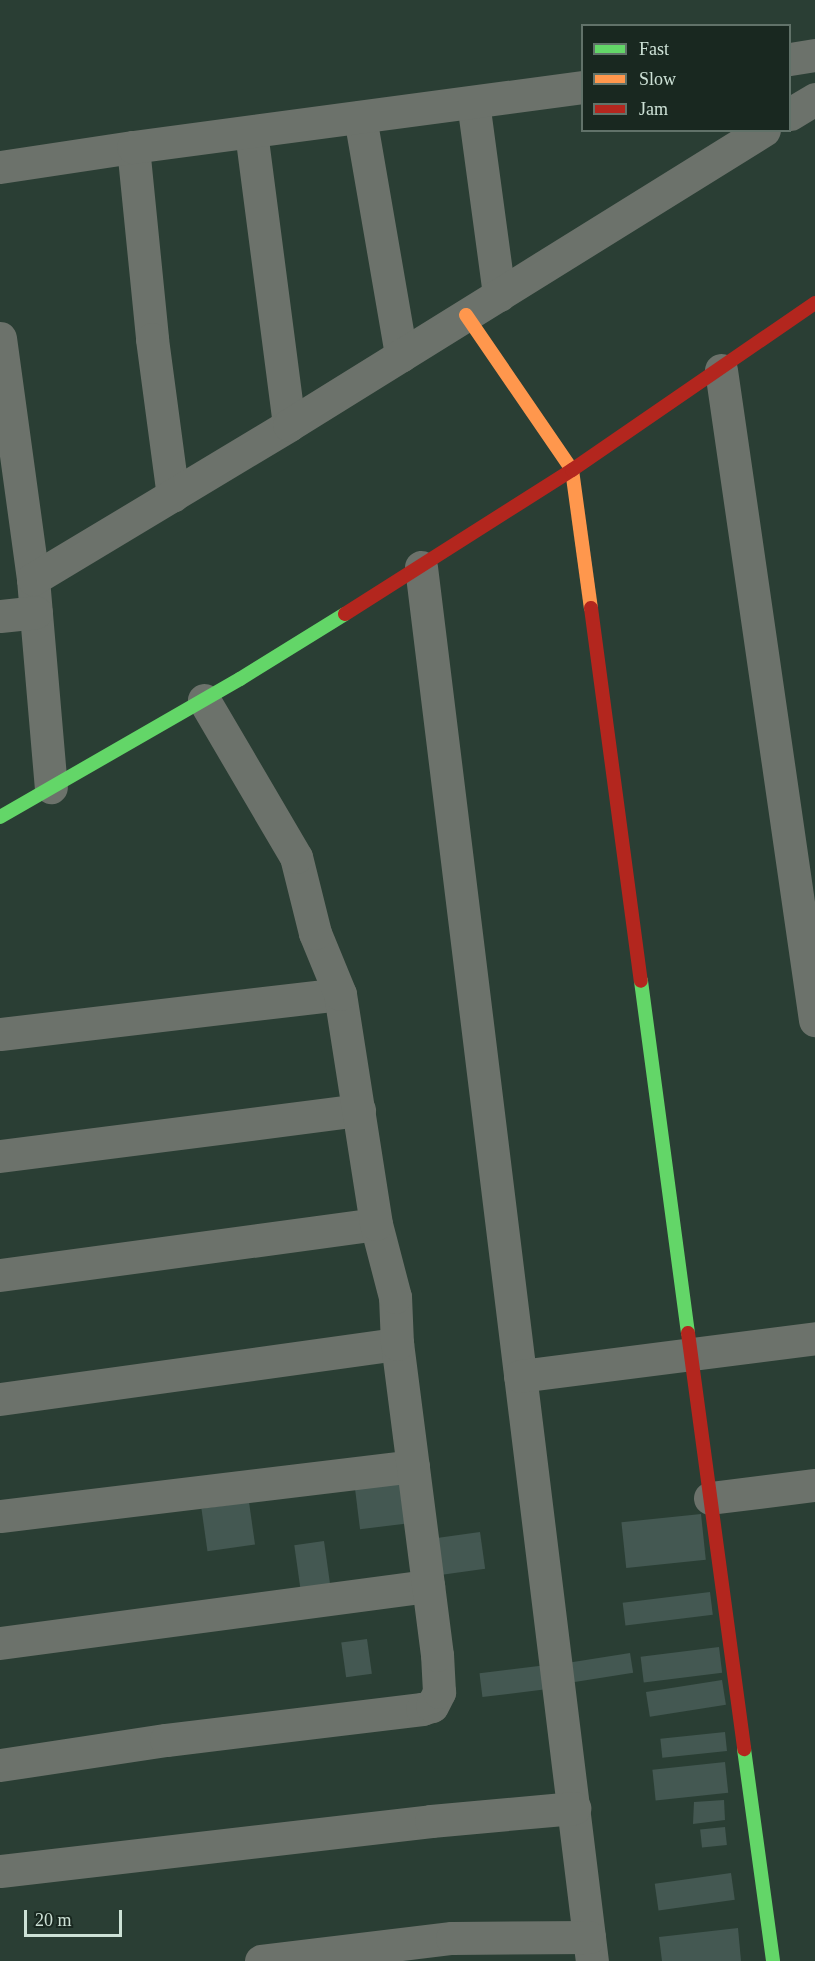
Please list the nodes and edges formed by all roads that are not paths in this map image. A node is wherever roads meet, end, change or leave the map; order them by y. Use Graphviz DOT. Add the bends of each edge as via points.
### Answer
graph roads {
  1 [pos="815,55"];
  2 [pos="791,59"];
  3 [pos="581,87"];
  4 [pos="815,99"];
  5 [pos="473,102"];
  6 [pos="791,113"];
  7 [pos="360,117"];
  8 [pos="251,132"];
  9 [pos="761,132"];
  10 [pos="133,147"];
  11 [pos="0,167"];
  12 [pos="499,295"];
  13 [pos="815,303"];
  14 [pos="466,315"];
  15 [pos="0,341"];
  16 [pos="401,355"];
  17 [pos="721,370"];
  18 [pos="289,425"];
  19 [pos="7,435"];
  20 [pos="572,470"];
  21 [pos="173,496"];
  22 [pos="12,521"];
  23 [pos="421,567"];
  24 [pos="33,579"];
  25 [pos="36,612"];
  26 [pos="0,616"];
  27 [pos="204,700"];
  28 [pos="51,787"];
  29 [pos="0,817"];
  30 [pos="804,872"];
  31 [pos="340,994"];
  32 [pos="815,1020"];
  33 [pos="0,1034"];
  34 [pos="359,1110"];
  35 [pos="0,1156"];
  36 [pos="376,1224"];
  37 [pos="0,1275"];
  38 [pos="815,1338"];
  39 [pos="397,1344"];
  40 [pos="691,1354"];
  41 [pos="520,1376"];
  42 [pos="0,1399"];
  43 [pos="413,1466"];
  44 [pos="815,1485"];
  45 [pos="710,1498"];
  46 [pos="0,1516"];
  47 [pos="428,1586"];
  48 [pos="0,1643"];
  49 [pos="0,1765"];
  50 [pos="574,1808"];
  51 [pos="0,1870"];
  52 [pos="591,1949"];
  53 [pos="261,1961"];
  54 [pos="773,1961"];
  1 -- 2 [label="street"];
  3 -- 5 [label="street"];
  4 -- 6 [label="street"];
  5 -- 7 [label="street"];
  5 -- 12 [label="street"];
  7 -- 8 [label="street"];
  7 -- 16 [label="street"];
  8 -- 10 [label="street"];
  8 -- 18 [label="street"];
  9 -- 12 [label="street"];
  10 -- 11 [label="street"];
  10 -- 21 [label="street"];
  12 -- 14 [label="street"];
  13 -- 17 [label="street"];
  14 -- 16 [label="street"];
  14 -- 20 [label="street"];
  15 -- 19 [label="street"];
  16 -- 18 [label="street"];
  17 -- 20 [label="street"];
  17 -- 30 [label="street"];
  18 -- 21 [label="street"];
  19 -- 22 [label="street"];
  20 -- 23 [label="street"];
  20 -- 40 [label="street"];
  21 -- 24 [label="street"];
  22 -- 24 [label="street"];
  23 -- 27 [label="street"];
  23 -- 41 [label="street"];
  24 -- 25 [label="street"];
  25 -- 26 [label="street"];
  25 -- 28 [label="street"];
  27 -- 28 [label="street"];
  27 -- 31 [label="street" via="296,857 315,933"];
  28 -- 29 [label="street"];
  30 -- 32 [label="street"];
  31 -- 33 [label="street"];
  31 -- 34 [label="street"];
  34 -- 35 [label="street"];
  34 -- 36 [label="street"];
  36 -- 37 [label="street"];
  36 -- 39 [label="street" via="395,1297"];
  38 -- 40 [label="street"];
  39 -- 42 [label="street"];
  39 -- 43 [label="street"];
  40 -- 41 [label="street"];
  40 -- 45 [label="street"];
  41 -- 50 [label="street"];
  43 -- 46 [label="street"];
  43 -- 47 [label="street"];
  44 -- 45 [label="street"];
  45 -- 54 [label="street"];
  47 -- 48 [label="street"];
  47 -- 49 [label="street" via="439,1692 432,1706"];
  50 -- 51 [label="street"];
  50 -- 52 [label="street"];
  52 -- 53 [label="street" via="452,1938"];
}
